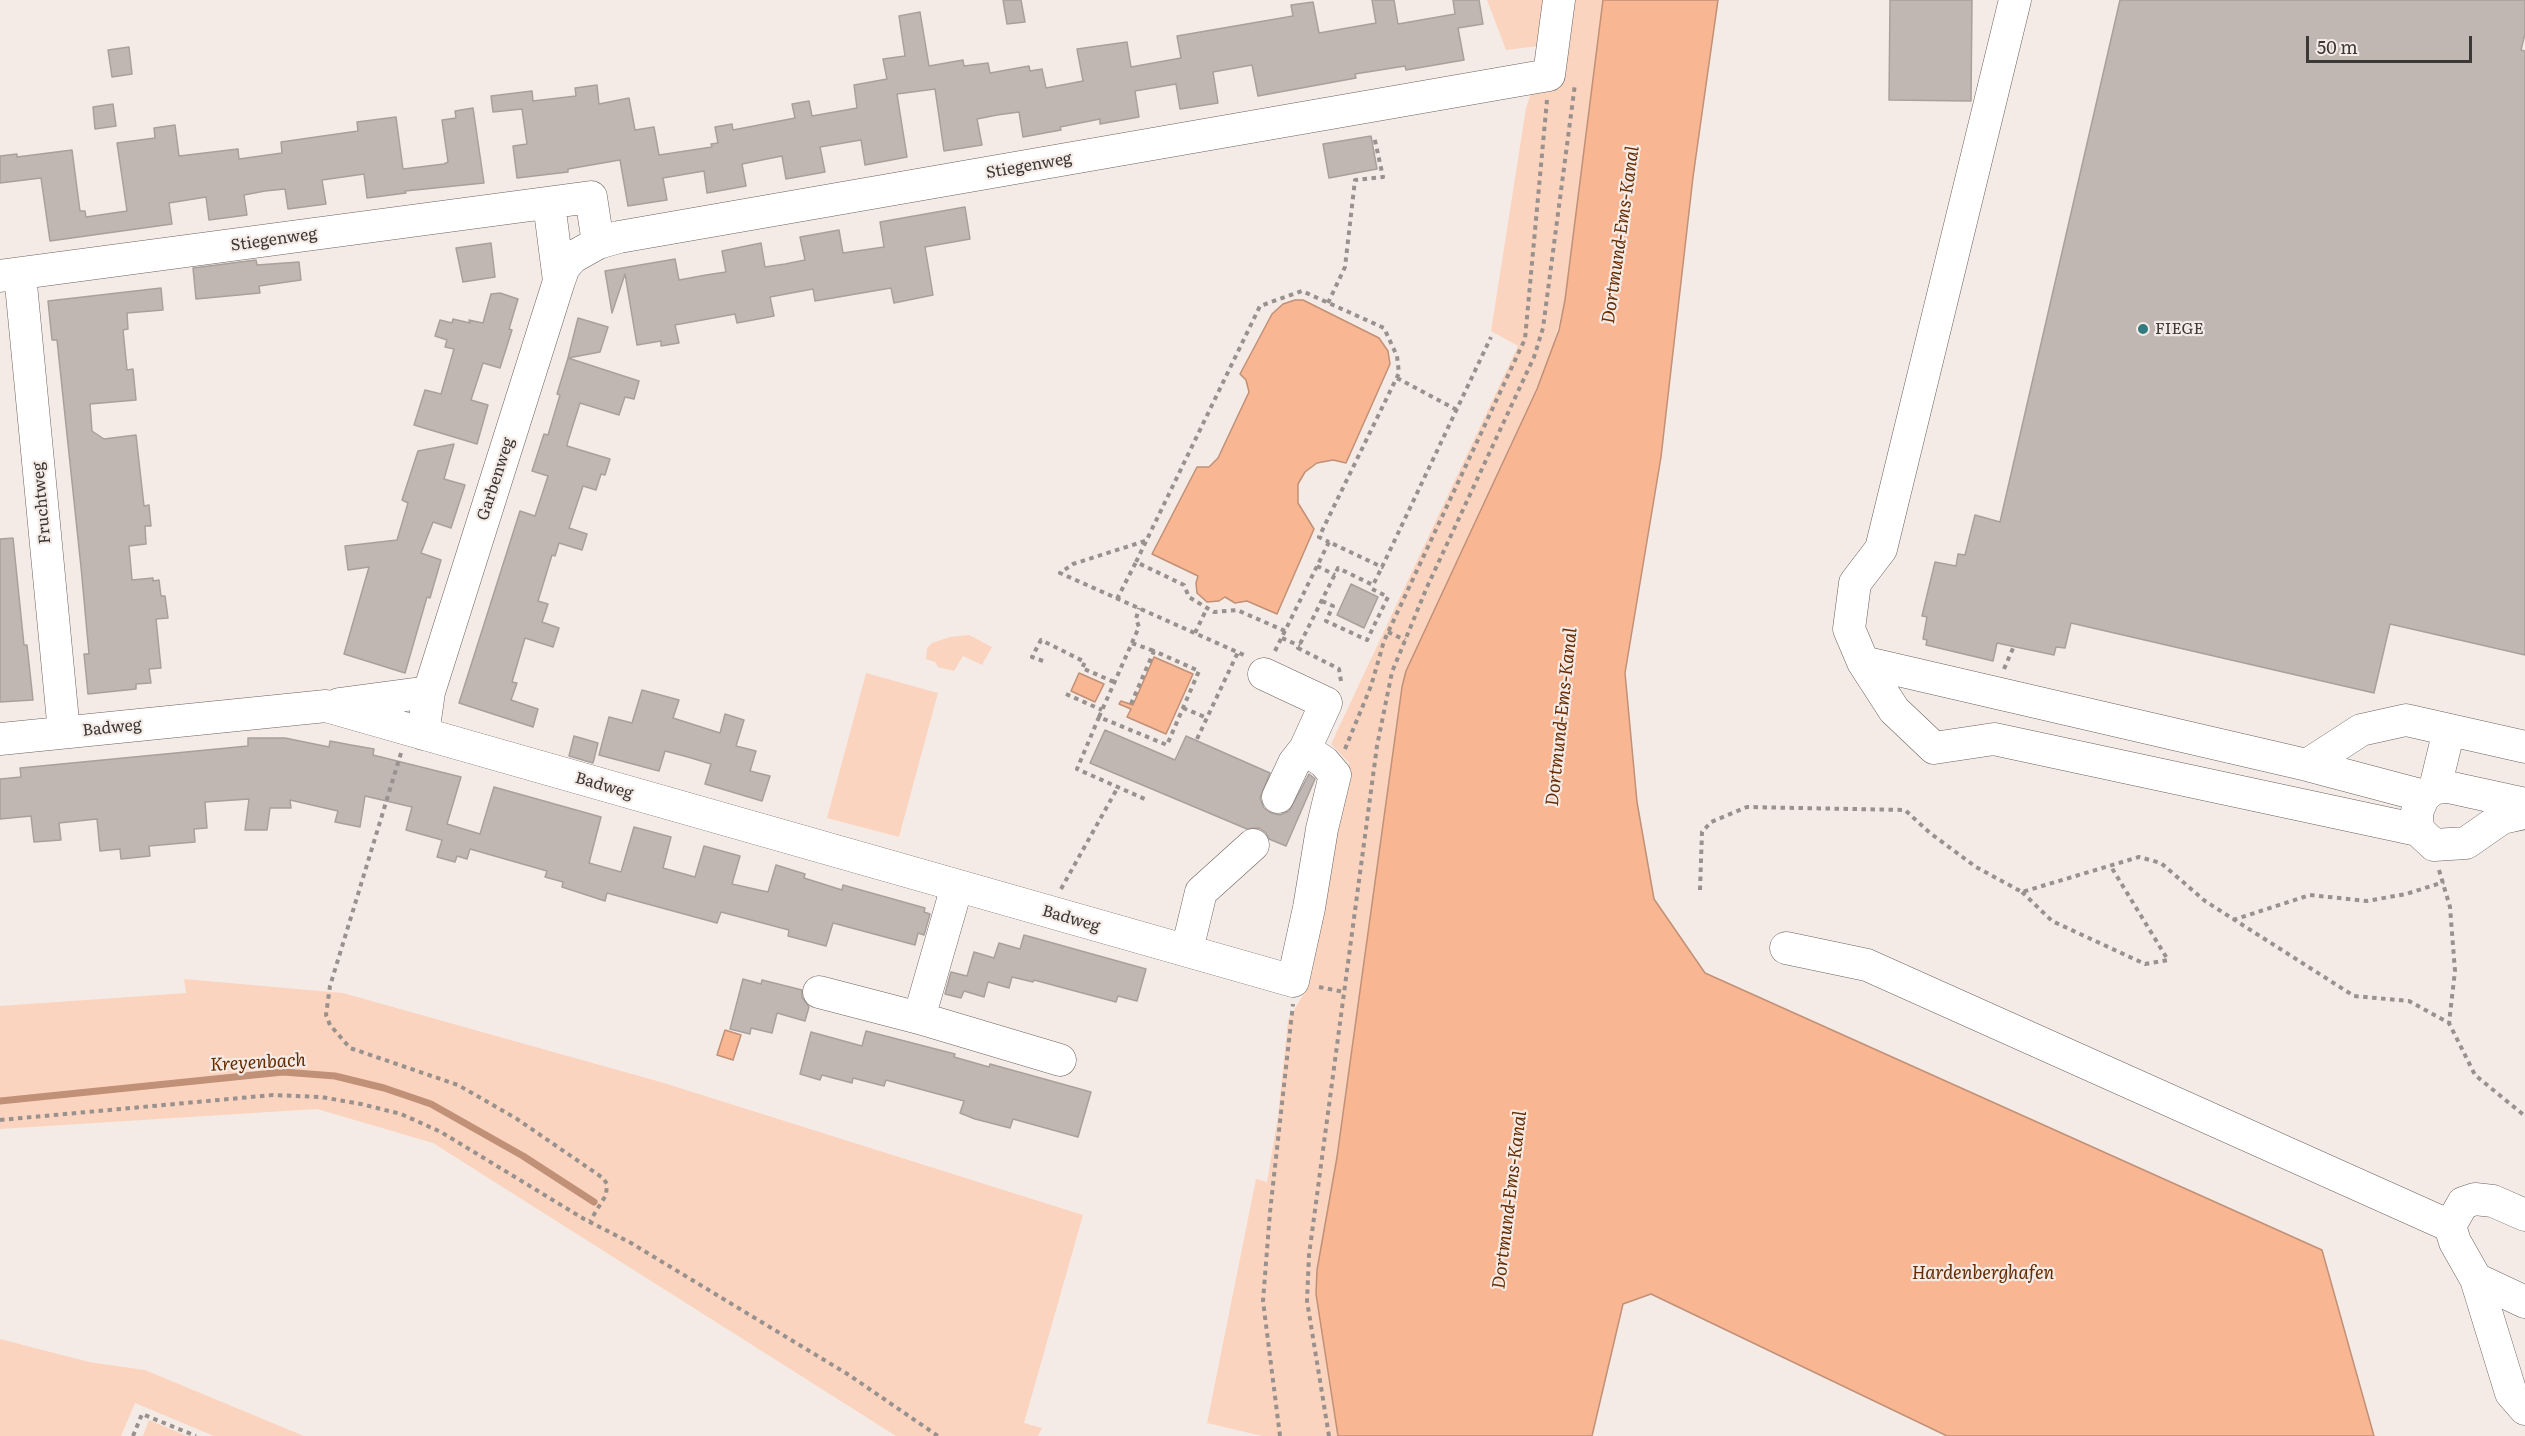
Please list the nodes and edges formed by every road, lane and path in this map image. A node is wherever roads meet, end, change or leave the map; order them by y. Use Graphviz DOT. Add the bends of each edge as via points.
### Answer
graph roads {
  1 [pos="1559,0"];
  2 [pos="2015,0"];
  3 [pos="1562,82"];
  4 [pos="1374,136"];
  5 [pos="549,203"];
  6 [pos="598,243"];
  7 [pos="10,275"];
  8 [pos="559,281"];
  9 [pos="1328,303"];
  10 [pos="1491,337"];
  11 [pos="1397,378"];
  12 [pos="1457,410"];
  13 [pos="1147,540"];
  14 [pos="1329,542"];
  15 [pos="1136,562"];
  16 [pos="1317,566"];
  17 [pos="1382,567"];
  18 [pos="1335,575"];
  19 [pos="1373,585"];
  20 [pos="1117,599"];
  21 [pos="1322,601"];
  22 [pos="1139,608"];
  23 [pos="1207,608"];
  24 [pos="1285,631"];
  25 [pos="1388,632"];
  26 [pos="1195,633"];
  27 [pos="1282,638"];
  28 [pos="1403,639"];
  29 [pos="1132,642"];
  30 [pos="1278,645"];
  31 [pos="1300,646"];
  32 [pos="2014,646"];
  33 [pos="1154,651"];
  34 [pos="1238,652"];
  35 [pos="1043,661"];
  36 [pos="1863,663"];
  37 [pos="1256,665"];
  38 [pos="2002,674"];
  39 [pos="1114,682"];
  40 [pos="429,693"];
  41 [pos="1066,694"];
  42 [pos="1326,703"];
  43 [pos="1131,704"];
  44 [pos="327,706"];
  45 [pos="1183,708"];
  46 [pos="1102,710"];
  47 [pos="1099,717"];
  48 [pos="1207,718"];
  49 [pos="2449,730"];
  50 [pos="64,732"];
  51 [pos="416,732"];
  52 [pos="0,739"];
  53 [pos="1197,739"];
  54 [pos="2525,747"];
  55 [pos="1305,749"];
  56 [pos="2307,765"];
  57 [pos="1335,775"];
  58 [pos="1118,787"];
  59 [pos="2430,792"];
  60 [pos="1278,797"];
  61 [pos="1147,800"];
  62 [pos="2525,804"];
  63 [pos="2525,813"];
  64 [pos="2418,830"];
  65 [pos="1253,845"];
  66 [pos="2437,864"];
  67 [pos="2110,866"];
  68 [pos="2444,882"];
  69 [pos="957,886"];
  70 [pos="1060,890"];
  71 [pos="1700,890"];
  72 [pos="2022,892"];
  73 [pos="2233,920"];
  74 [pos="1786,948"];
  75 [pos="1192,952"];
  76 [pos="1302,983"];
  77 [pos="819,992"];
  78 [pos="1344,992"];
  79 [pos="919,1018"];
  80 [pos="2449,1023"];
  81 [pos="1060,1060"];
  82 [pos="2525,1116"];
  83 [pos="0,1120"];
  84 [pos="2525,1215"];
  85 [pos="590,1221"];
  86 [pos="2450,1226"];
  87 [pos="2476,1280"];
  88 [pos="2525,1302"];
  89 [pos="2525,1409"];
  90 [pos="133,1436"];
  91 [pos="196,1436"];
  92 [pos="938,1436"];
  93 [pos="1280,1436"];
  94 [pos="1329,1436"];
  1 -- 3 [label="street"];
  2 -- 36 [label="street" via="1881,549 1855,582 1848,629"];
  3 -- 6 [label="street, Stiegenweg"];
  3 -- 25 [label="path" via="1525,339"];
  3 -- 28 [label="path" via="1543,328 1534,357"];
  4 -- 9 [label="path" via="1383,177 1355,180 1345,267"];
  5 -- 6 [label="street, Stiegenweg" via="591,197"];
  5 -- 7 [label="street, Stiegenweg"];
  5 -- 8 [label="street"];
  6 -- 8 [label="street, Garbenweg" via="573,257"];
  7 -- 50 [label="street, Fruchtweg"];
  8 -- 40 [label="street, Garbenweg"];
  9 -- 11 [label="path" via="1384,328 1397,356"];
  9 -- 13 [label="path" via="1302,291 1260,306"];
  10 -- 12 [label="path"];
  11 -- 12 [label="path"];
  11 -- 14 [label="path" via="1319,537"];
  12 -- 17 [label="path"];
  13 -- 15 [label="path"];
  13 -- 20 [label="path" via="1073,564 1060,573"];
  14 -- 16 [label="path"];
  14 -- 17 [label="path"];
  15 -- 20 [label="path"];
  15 -- 23 [label="path" via="1184,585 1189,597"];
  16 -- 18 [label="path"];
  16 -- 24 [label="path"];
  17 -- 19 [label="path"];
  18 -- 19 [label="path" via="1338,568"];
  18 -- 21 [label="path"];
  19 -- 21 [label="path" via="1372,589 1388,597 1367,640 1326,621 1333,606"];
  20 -- 22 [label="path"];
  21 -- 31 [label="path"];
  22 -- 26 [label="path"];
  22 -- 29 [label="path" via="1139,627"];
  23 -- 24 [label="path" via="1214,612 1237,610"];
  23 -- 26 [label="path"];
  24 -- 27 [label="path"];
  25 -- 28 [label="path"];
  25 -- 57 [label="path"];
  26 -- 34 [label="path"];
  27 -- 30 [label="path"];
  27 -- 31 [label="path"];
  28 -- 78 [label="path" via="1377,746"];
  29 -- 33 [label="path"];
  29 -- 39 [label="path"];
  31 -- 42 [label="path" via="1339,669 1342,691 1334,707"];
  32 -- 38 [label="path"];
  33 -- 43 [label="path"];
  33 -- 45 [label="path" via="1199,671"];
  34 -- 37 [label="path"];
  34 -- 48 [label="path"];
  35 -- 39 [label="path" via="1032,657 1041,640 1085,662 1082,668"];
  36 -- 56 [label="street"];
  36 -- 64 [label="street" via="1894,710 1934,748 1994,739"];
  37 -- 42 [label="street"];
  39 -- 46 [label="path"];
  40 -- 44 [label="street"];
  40 -- 51 [label="street, Garbenweg"];
  41 -- 46 [label="path"];
  42 -- 55 [label="street"];
  44 -- 50 [label="street, Badweg"];
  44 -- 51 [label="street, Badweg"];
  45 -- 47 [label="path" via="1167,745"];
  45 -- 48 [label="path"];
  46 -- 47 [label="path"];
  47 -- 58 [label="path" via="1077,769"];
  48 -- 53 [label="path"];
  49 -- 54 [label="street"];
  49 -- 56 [label="street" via="2406,720 2361,730"];
  49 -- 59 [label="street"];
  50 -- 52 [label="street, Badweg"];
  51 -- 69 [label="street, Badweg"];
  51 -- 85 [label="path" via="330,986 326,1015 350,1048 458,1085 517,1119 603,1178 606,1195"];
  55 -- 57 [label="street"];
  55 -- 60 [label="street"];
  56 -- 59 [label="street"];
  57 -- 76 [label="street" via="1309,908"];
  58 -- 61 [label="path"];
  58 -- 70 [label="path"];
  59 -- 62 [label="street" via="2448,787"];
  59 -- 64 [label="street" via="2417,812"];
  63 -- 64 [label="street" via="2502,818 2466,843 2434,845"];
  65 -- 75 [label="street" via="1201,892"];
  66 -- 68 [label="path"];
  67 -- 72 [label="path"];
  67 -- 72 [label="path" via="2168,960 2145,964 2052,921"];
  67 -- 73 [label="path" via="2139,857 2161,863"];
  68 -- 73 [label="path" via="2367,901 2310,895"];
  68 -- 80 [label="path" via="2455,971"];
  69 -- 75 [label="street, Badweg"];
  69 -- 79 [label="street"];
  71 -- 72 [label="path" via="1702,832 1711,822 1747,807 1905,810 1976,867"];
  73 -- 80 [label="path" via="2354,996 2409,1001"];
  74 -- 86 [label="street" via="1866,965"];
  75 -- 76 [label="street, Badweg"];
  76 -- 78 [label="path"];
  76 -- 93 [label="path" via="1293,1014 1263,1301"];
  77 -- 79 [label="street"];
  78 -- 94 [label="path" via="1309,1255 1307,1301"];
  79 -- 81 [label="street"];
  80 -- 82 [label="path" via="2475,1075"];
  83 -- 85 [label="path" via="273,1095 321,1097 401,1114 441,1132"];
  84 -- 86 [label="street" via="2493,1201 2475,1199 2463,1203"];
  85 -- 92 [label="path" via="849,1375"];
  86 -- 87 [label="street"];
  87 -- 88 [label="street"];
  87 -- 89 [label="street" via="2511,1393"];
  90 -- 91 [label="path" via="142,1414"];
}
